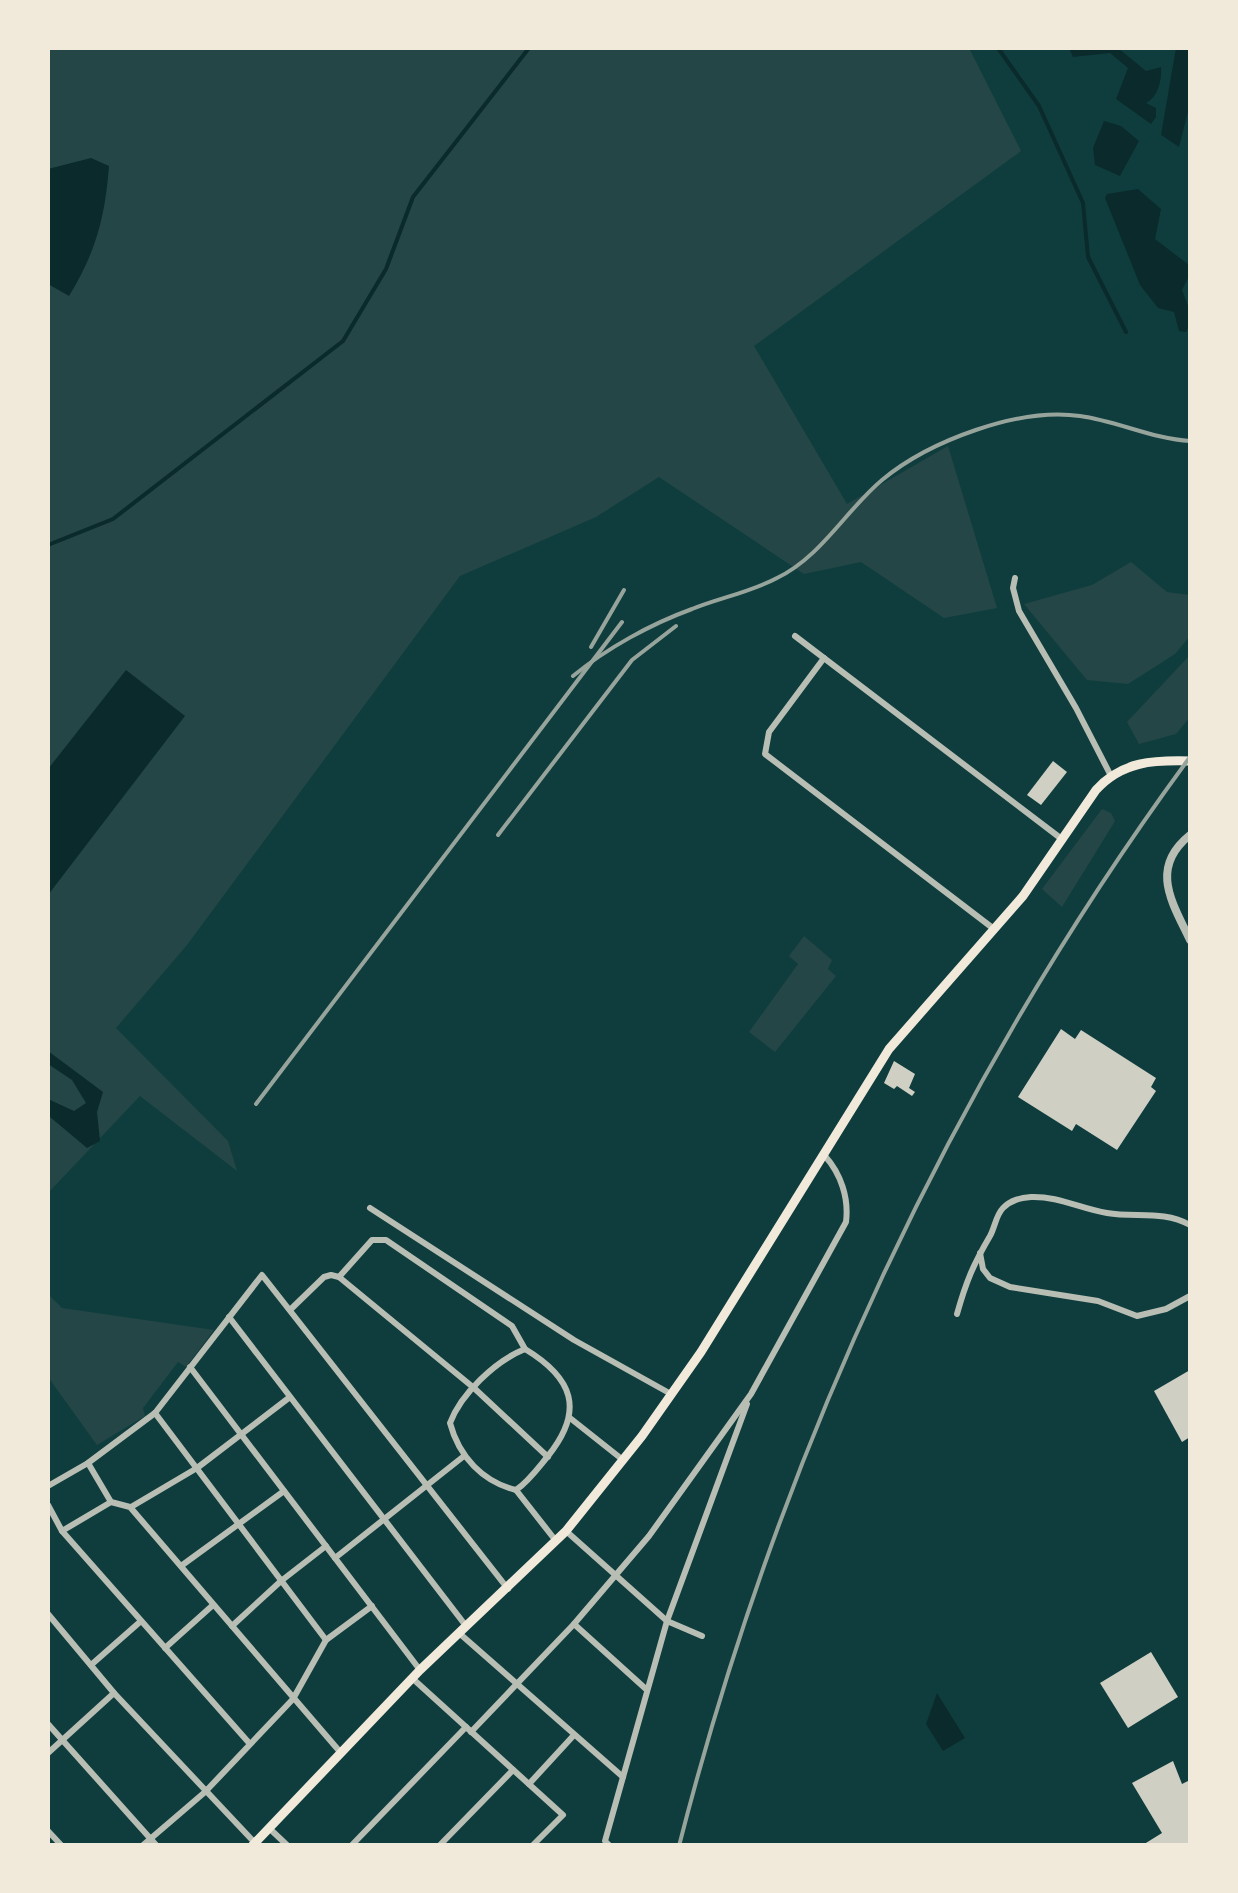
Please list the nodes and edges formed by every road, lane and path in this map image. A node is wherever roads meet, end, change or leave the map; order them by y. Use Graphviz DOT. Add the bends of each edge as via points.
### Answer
graph roads {
  1 [pos="1015,578"];
  2 [pos="794,636"];
  3 [pos="824,658"];
  4 [pos="1190,761"];
  5 [pos="1110,776"];
  6 [pos="1190,835"];
  7 [pos="1064,840"];
  8 [pos="994,929"];
  9 [pos="1190,940"];
  10 [pos="824,1156"];
  11 [pos="370,1208"];
  12 [pos="1190,1225"];
  13 [pos="980,1251"];
  14 [pos="339,1277"];
  15 [pos="1190,1296"];
  16 [pos="290,1310"];
  17 [pos="957,1314"];
  18 [pos="229,1318"];
  19 [pos="525,1348"];
  20 [pos="190,1367"];
  21 [pos="474,1388"];
  22 [pos="671,1394"];
  23 [pos="751,1394"];
  24 [pos="290,1396"];
  25 [pos="155,1412"];
  26 [pos="570,1418"];
  27 [pos="242,1435"];
  28 [pos="464,1456"];
  29 [pos="548,1456"];
  30 [pos="623,1460"];
  31 [pos="88,1464"];
  32 [pos="197,1468"];
  33 [pos="48,1486"];
  34 [pos="428,1487"];
  35 [pos="284,1490"];
  36 [pos="516,1490"];
  37 [pos="111,1502"];
  38 [pos="48,1505"];
  39 [pos="130,1507"];
  40 [pos="384,1520"];
  41 [pos="238,1524"];
  42 [pos="62,1531"];
  43 [pos="566,1531"];
  44 [pos="556,1540"];
  45 [pos="326,1546"];
  46 [pos="335,1558"];
  47 [pos="180,1566"];
  48 [pos="616,1576"];
  49 [pos="281,1581"];
  50 [pos="508,1589"];
  51 [pos="214,1605"];
  52 [pos="372,1606"];
  53 [pos="48,1614"];
  54 [pos="142,1621"];
  55 [pos="668,1621"];
  56 [pos="574,1624"];
  57 [pos="232,1626"];
  58 [pos="463,1630"];
  59 [pos="702,1636"];
  60 [pos="326,1640"];
  61 [pos="165,1648"];
  62 [pos="91,1664"];
  63 [pos="416,1674"];
  64 [pos="517,1684"];
  65 [pos="648,1690"];
  66 [pos="114,1693"];
  67 [pos="293,1699"];
  68 [pos="48,1724"];
  69 [pos="469,1730"];
  70 [pos="574,1734"];
  71 [pos="61,1740"];
  72 [pos="250,1744"];
  73 [pos="48,1753"];
  74 [pos="340,1753"];
  75 [pos="514,1770"];
  76 [pos="623,1778"];
  77 [pos="529,1784"];
  78 [pos="205,1792"];
  79 [pos="270,1829"];
  80 [pos="48,1830"];
  81 [pos="150,1838"];
  82 [pos="253,1844"];
  83 [pos="62,1846"];
  84 [pos="142,1846"];
  85 [pos="157,1846"];
  86 [pos="288,1846"];
  87 [pos="351,1846"];
  88 [pos="439,1846"];
  89 [pos="532,1846"];
  90 [pos="610,1846"];
  1 -- 5 [label="street" via="1019,610"];
  2 -- 3 [label="street"];
  3 -- 7 [label="street"];
  3 -- 8 [label="street" via="769,732 765,754"];
  4 -- 5 [label="main road" via="1157,760"];
  5 -- 7 [label="main road"];
  6 -- 9 [label="street" via="1172,858 1167,884"];
  7 -- 8 [label="main road"];
  8 -- 10 [label="main road" via="889,1049"];
  10 -- 22 [label="main road"];
  10 -- 23 [label="street" via="840,1181 846,1222"];
  11 -- 22 [label="street" via="574,1340"];
  12 -- 13 [label="street" via="1033,1197 1013,1200 1000,1211"];
  13 -- 15 [label="street" via="990,1278 1010,1287 1098,1301 1137,1316"];
  13 -- 17 [label="street"];
  14 -- 16 [label="street" via="324,1277"];
  14 -- 19 [label="street" via="372,1240 386,1240 512,1326"];
  14 -- 21 [label="street"];
  16 -- 18 [label="street" via="262,1275"];
  16 -- 34 [label="street"];
  18 -- 20 [label="street"];
  18 -- 24 [label="street"];
  19 -- 21 [label="street"];
  19 -- 26 [label="street" via="564,1381"];
  20 -- 25 [label="street"];
  20 -- 27 [label="street"];
  21 -- 28 [label="street" via="457,1404 450,1424"];
  21 -- 29 [label="street"];
  22 -- 30 [label="main road"];
  23 -- 48 [label="street"];
  23 -- 55 [label="street"];
  24 -- 27 [label="street"];
  24 -- 40 [label="street"];
  25 -- 31 [label="street"];
  25 -- 32 [label="street"];
  26 -- 29 [label="street"];
  26 -- 30 [label="street"];
  27 -- 32 [label="street"];
  27 -- 35 [label="street"];
  28 -- 34 [label="street"];
  28 -- 36 [label="street" via="499,1486"];
  29 -- 36 [label="street"];
  30 -- 43 [label="main road"];
  31 -- 33 [label="street"];
  31 -- 37 [label="street"];
  32 -- 39 [label="street"];
  32 -- 41 [label="street"];
  34 -- 40 [label="street"];
  34 -- 50 [label="street"];
  35 -- 41 [label="street"];
  35 -- 45 [label="street"];
  36 -- 44 [label="street"];
  37 -- 39 [label="street"];
  37 -- 42 [label="street"];
  38 -- 42 [label="street"];
  39 -- 47 [label="street"];
  40 -- 46 [label="street"];
  40 -- 58 [label="street"];
  41 -- 47 [label="street"];
  41 -- 49 [label="street"];
  42 -- 54 [label="street"];
  43 -- 44 [label="main road"];
  43 -- 48 [label="street"];
  44 -- 50 [label="main road"];
  45 -- 46 [label="street"];
  45 -- 49 [label="street"];
  46 -- 52 [label="street"];
  47 -- 51 [label="street"];
  48 -- 55 [label="street"];
  48 -- 56 [label="street"];
  49 -- 57 [label="street"];
  49 -- 60 [label="street"];
  50 -- 58 [label="main road"];
  51 -- 57 [label="street"];
  51 -- 61 [label="street"];
  52 -- 60 [label="street"];
  52 -- 63 [label="street"];
  53 -- 62 [label="street"];
  54 -- 61 [label="street"];
  54 -- 62 [label="street"];
  55 -- 59 [label="street"];
  55 -- 65 [label="street"];
  56 -- 64 [label="street"];
  56 -- 65 [label="street"];
  57 -- 67 [label="street"];
  58 -- 63 [label="main road"];
  58 -- 64 [label="street"];
  60 -- 67 [label="street"];
  61 -- 72 [label="street"];
  62 -- 66 [label="street"];
  63 -- 69 [label="street"];
  63 -- 74 [label="main road"];
  64 -- 69 [label="street"];
  64 -- 70 [label="street"];
  65 -- 76 [label="street"];
  66 -- 71 [label="street"];
  66 -- 78 [label="street"];
  67 -- 72 [label="street"];
  67 -- 74 [label="street"];
  68 -- 71 [label="street"];
  69 -- 75 [label="street"];
  69 -- 87 [label="street"];
  70 -- 76 [label="street"];
  70 -- 77 [label="street"];
  71 -- 73 [label="street"];
  71 -- 81 [label="street"];
  72 -- 78 [label="street"];
  74 -- 79 [label="main road"];
  75 -- 77 [label="street"];
  75 -- 88 [label="street"];
  76 -- 90 [label="street" via="605,1841"];
  77 -- 89 [label="street" via="563,1816"];
  78 -- 81 [label="street"];
  78 -- 82 [label="street"];
  79 -- 82 [label="main road"];
  79 -- 86 [label="street"];
  80 -- 83 [label="street"];
  81 -- 84 [label="street"];
  81 -- 85 [label="street"];
}
